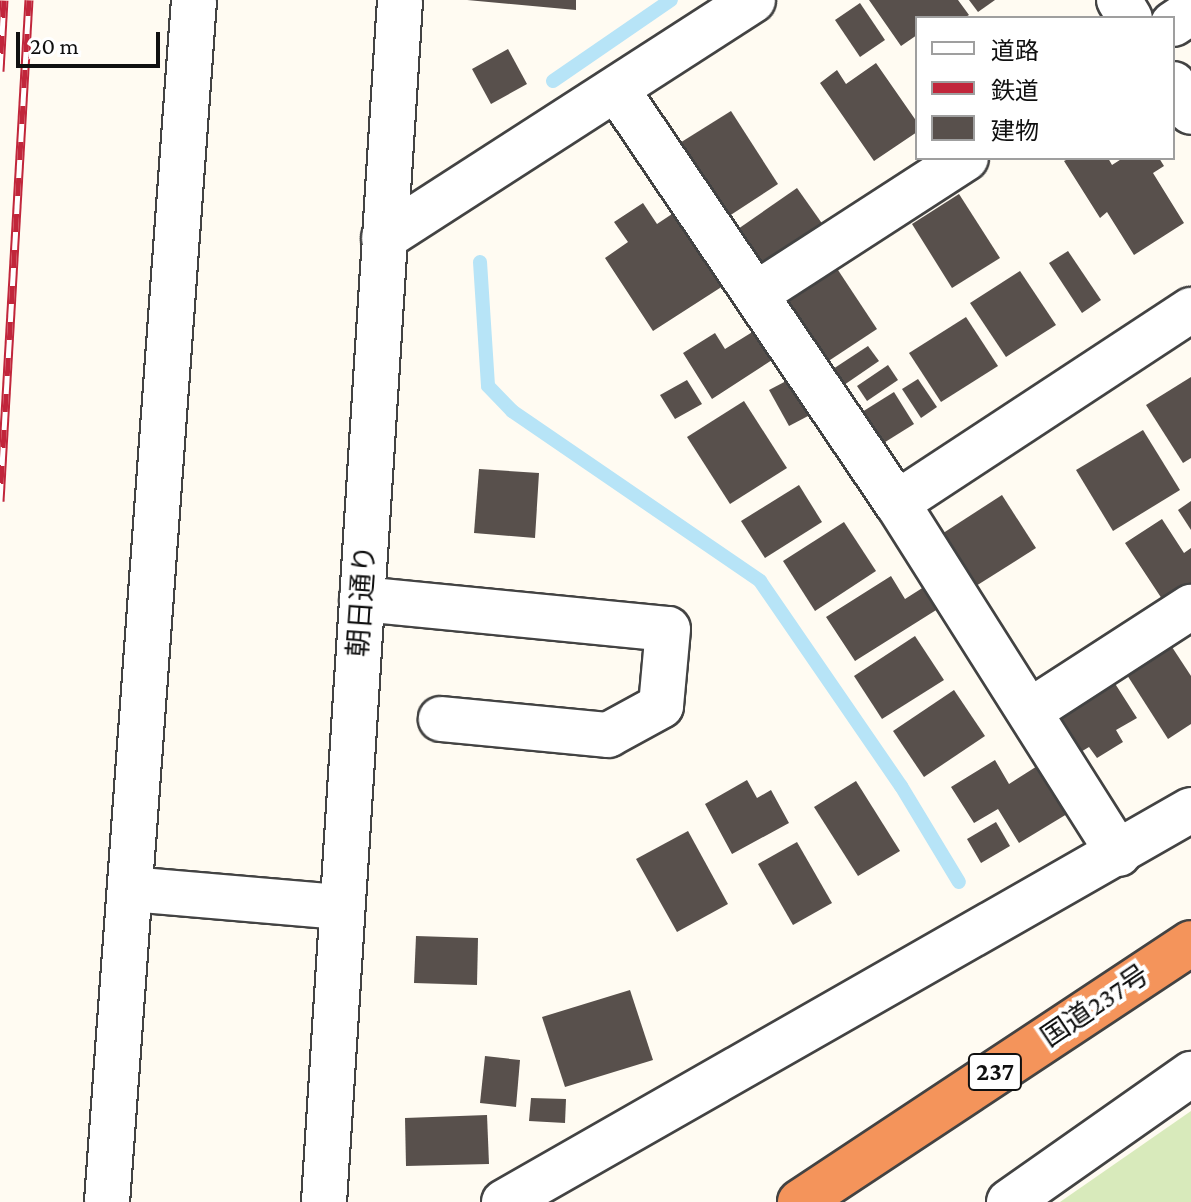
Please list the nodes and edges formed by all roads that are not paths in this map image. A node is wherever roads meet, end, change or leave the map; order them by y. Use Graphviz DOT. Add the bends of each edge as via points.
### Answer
graph roads {
  1 [pos="194,0"];
  2 [pos="400,0"];
  3 [pos="753,0"];
  4 [pos="1175,87"];
  5 [pos="617,90"];
  6 [pos="1191,112"];
  7 [pos="963,160"];
  8 [pos="384,238"];
  9 [pos="756,294"];
  10 [pos="1191,310"];
  11 [pos="897,503"];
  12 [pos="362,599"];
  13 [pos="1191,607"];
  14 [pos="1030,711"];
  15 [pos="441,719"];
  16 [pos="1191,810"];
  17 [pos="1119,854"];
  18 [pos="130,889"];
  19 [pos="342,907"];
  20 [pos="1191,943"];
  21 [pos="1191,1074"];
  22 [pos="107,1202"];
  23 [pos="324,1202"];
  24 [pos="504,1202"];
  25 [pos="800,1202"];
  26 [pos="1009,1202"];
  1 -- 18 [label="street"];
  2 -- 8 [label="street, 朝日通り"];
  3 -- 5 [label="street"];
  4 -- 6 [label="street"];
  5 -- 8 [label="street"];
  5 -- 9 [label="street"];
  7 -- 9 [label="street"];
  8 -- 12 [label="street, 朝日通り"];
  9 -- 11 [label="street"];
  10 -- 11 [label="street"];
  11 -- 14 [label="street"];
  12 -- 15 [label="street" via="668,629 661,706 608,735"];
  12 -- 19 [label="street, 朝日通り"];
  13 -- 14 [label="street"];
  14 -- 17 [label="street"];
  16 -- 17 [label="street"];
  17 -- 24 [label="street"];
  18 -- 19 [label="street"];
  18 -- 22 [label="street"];
  19 -- 23 [label="street, 朝日通り"];
  20 -- 25 [label="highway, 国道237号 / 237"];
  21 -- 26 [label="street"];
}
